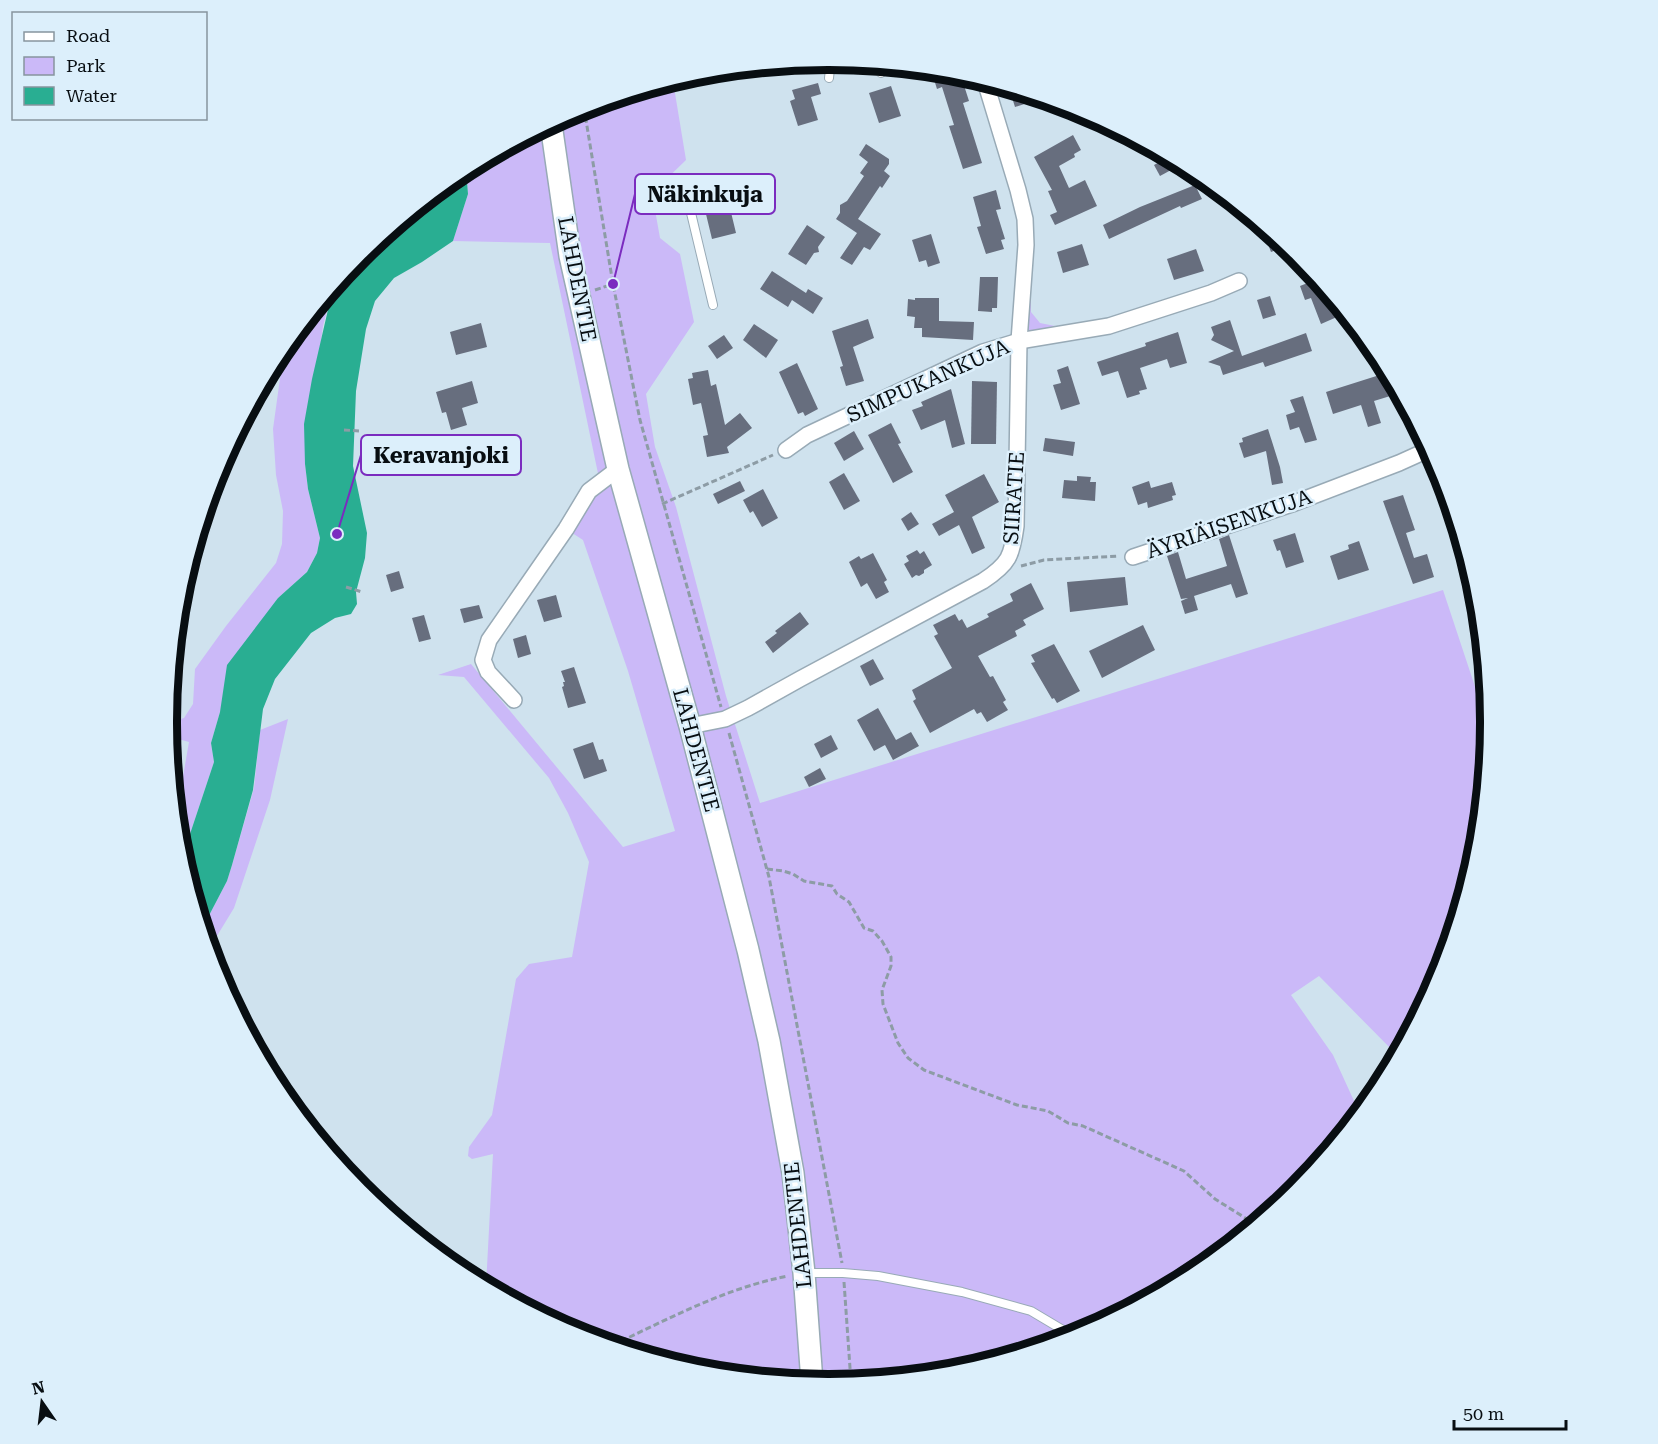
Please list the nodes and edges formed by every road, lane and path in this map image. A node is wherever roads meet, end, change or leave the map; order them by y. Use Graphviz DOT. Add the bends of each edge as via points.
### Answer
graph roads {
  1 [pos="830,70"];
  2 [pos="829,78"];
  3 [pos="988,91"];
  4 [pos="586,118"];
  5 [pos="552,133"];
  6 [pos="691,213"];
  7 [pos="1239,281"];
  8 [pos="713,305"];
  9 [pos="1019,341"];
  10 [pos="344,430"];
  11 [pos="360,430"];
  12 [pos="786,450"];
  13 [pos="1421,452"];
  14 [pos="618,468"];
  15 [pos="662,504"];
  16 [pos="1133,557"];
  17 [pos="1021,566"];
  18 [pos="346,587"];
  19 [pos="362,592"];
  20 [pos="514,700"];
  21 [pos="721,707"];
  22 [pos="690,726"];
  23 [pos="727,726"];
  24 [pos="767,869"];
  25 [pos="1249,1220"];
  26 [pos="804,1273"];
  27 [pos="843,1273"];
  28 [pos="1063,1330"];
  29 [pos="623,1340"];
  30 [pos="811,1373"];
  31 [pos="850,1373"];
  1 -- 2 [label="lane"];
  3 -- 9 [label="street, SIIRATIE" via="1025,219"];
  4 -- 15 [label="path" via="638,412"];
  5 -- 14 [label="main road, LAHDENTIE" via="570,256"];
  6 -- 8 [label="lane"];
  7 -- 9 [label="street, SIMPUKANKUJA" via="1110,326"];
  9 -- 12 [label="street, SIMPUKANKUJA" via="970,358 807,435"];
  9 -- 22 [label="street, SIIRATIE" via="1016,526 1011,556 1005,564 983,580 748,708 725,719"];
  10 -- 11 [label="path"];
  12 -- 15 [label="path"];
  13 -- 16 [label="street, ÄYRIÄISENKUJA" via="1292,504"];
  14 -- 20 [label="street" via="589,491 489,640 483,660 488,672"];
  14 -- 22 [label="main road, LAHDENTIE"];
  15 -- 21 [label="path"];
  16 -- 17 [label="path, ÄYRIÄISENKUJA" via="1044,560"];
  18 -- 19 [label="path"];
  22 -- 26 [label="main road, LAHDENTIE" via="769,1041 791,1162"];
  23 -- 24 [label="path"];
  24 -- 25 [label="path" via="832,886 849,902 864,928 882,941 891,957 882,990 883,1004 897,1043 924,1070 1017,1105 1048,1111 1068,1123 1179,1168 1215,1199"];
  24 -- 27 [label="path"];
  26 -- 27 [label="lane"];
  26 -- 29 [label="path" via="758,1282 693,1306"];
  26 -- 30 [label="main road, LAHDENTIE"];
  27 -- 28 [label="lane" via="933,1285 1005,1303 1031,1311"];
  27 -- 31 [label="path"];
}
